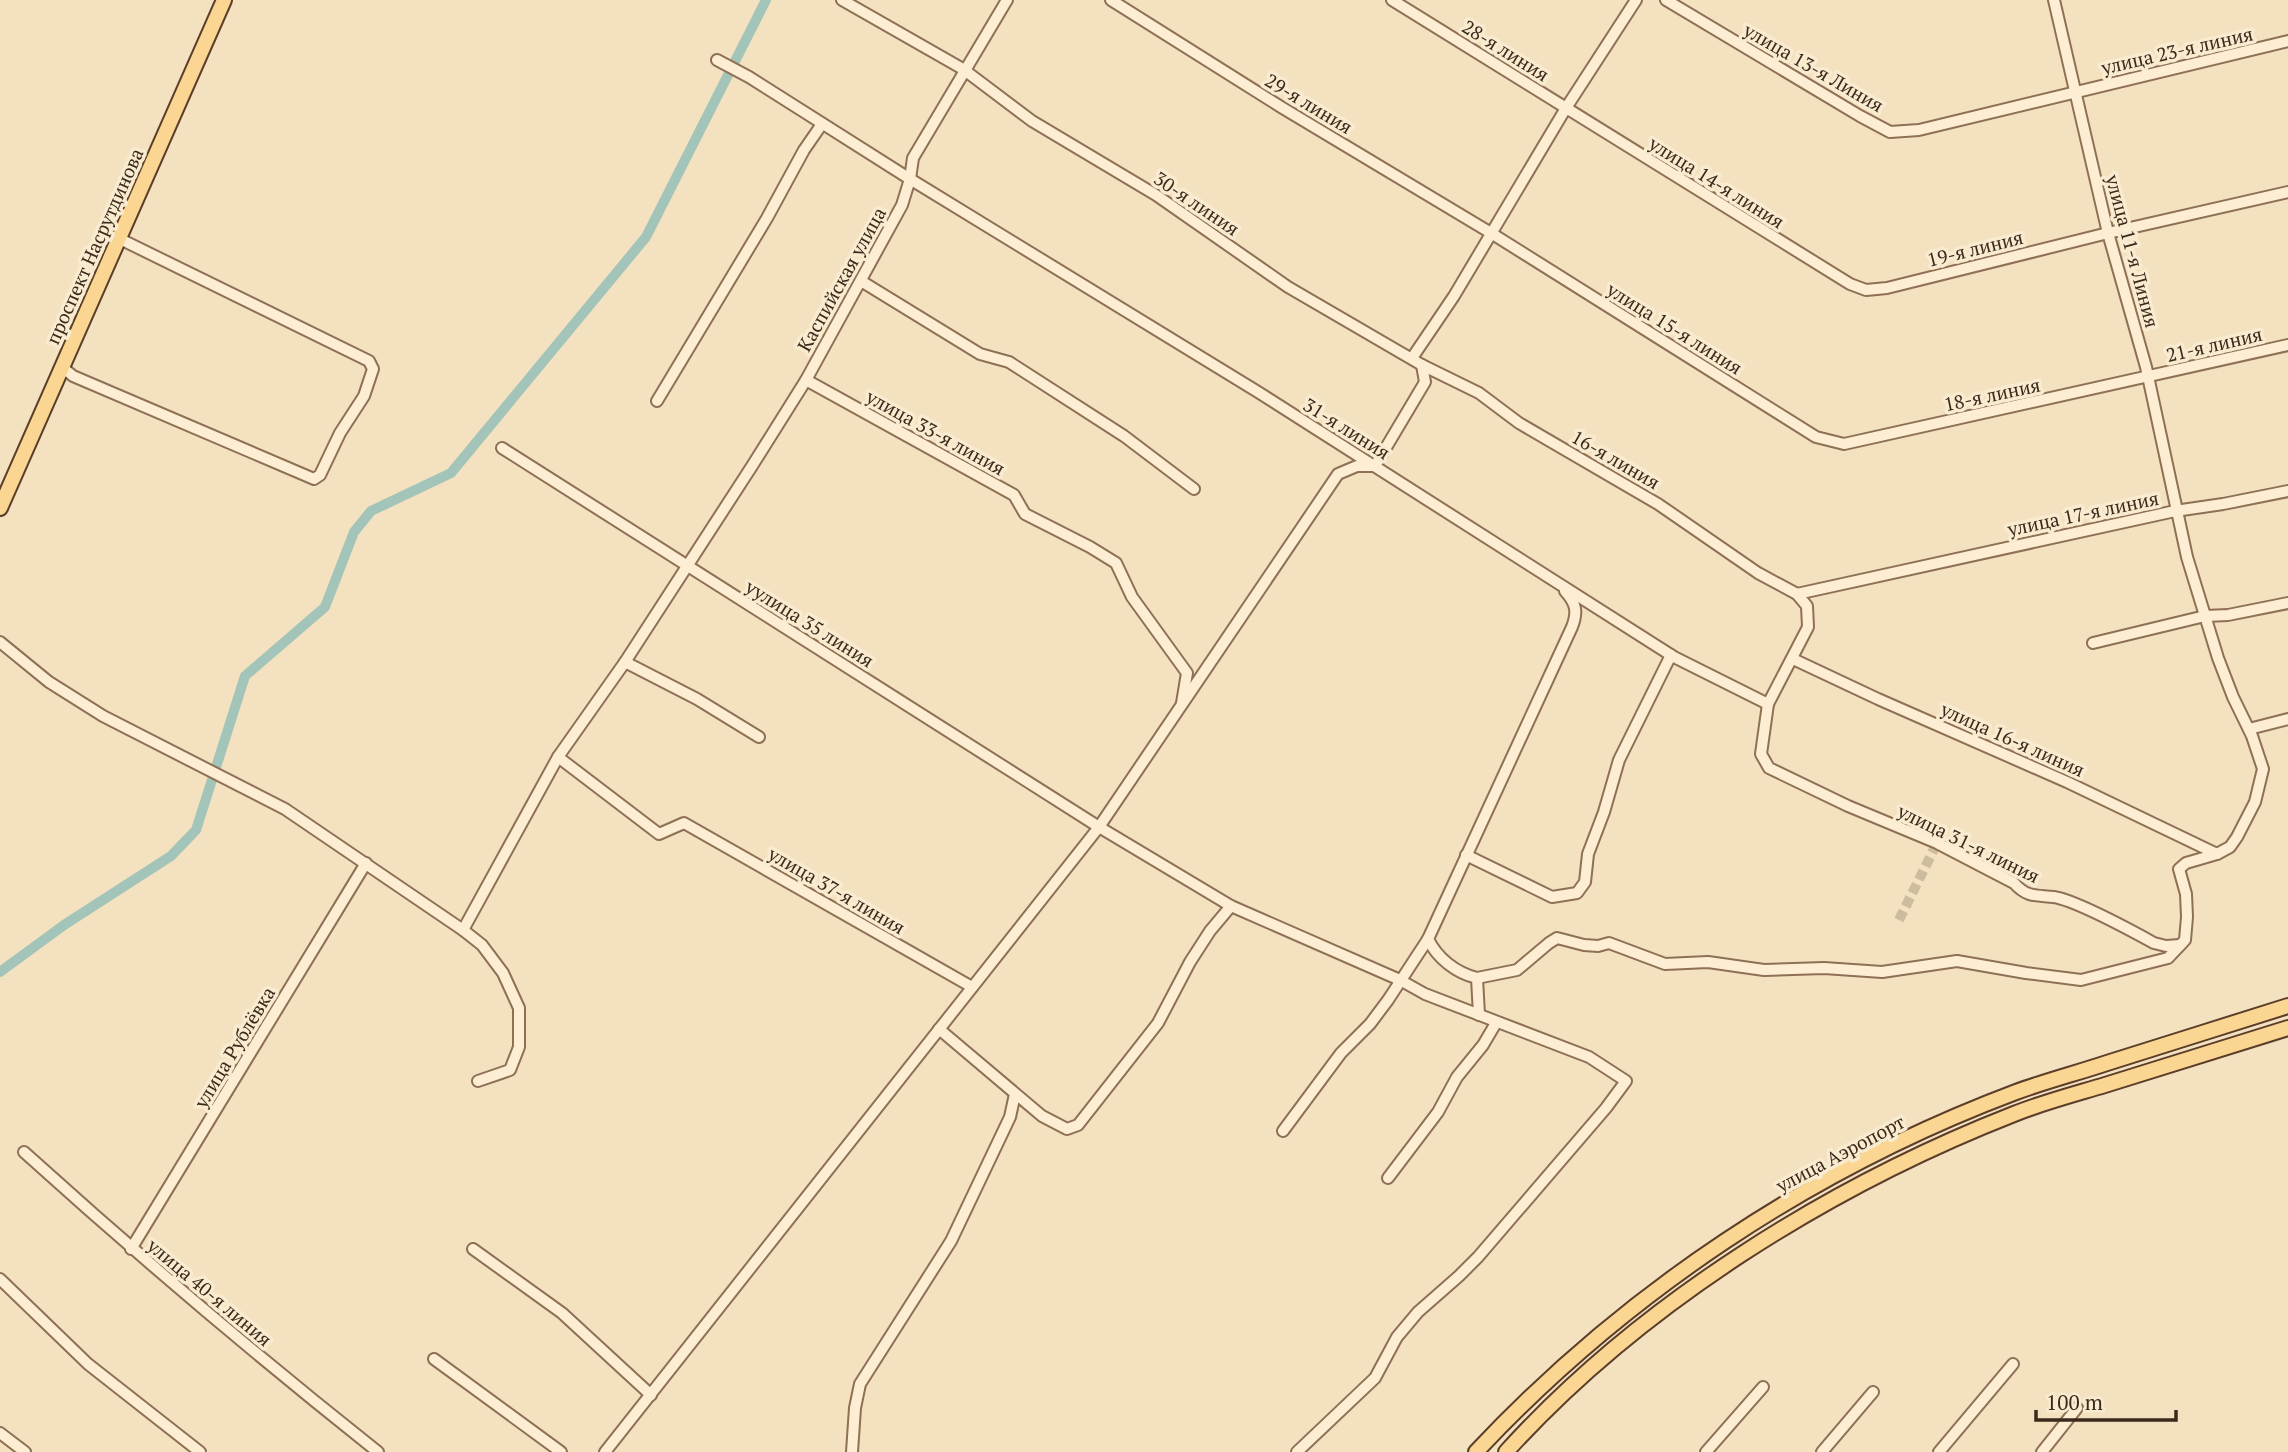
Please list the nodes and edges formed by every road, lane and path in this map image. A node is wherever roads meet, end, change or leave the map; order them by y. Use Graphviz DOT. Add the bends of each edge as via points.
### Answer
graph roads {
  1 [pos="224,0"];
  2 [pos="842,0"];
  3 [pos="1007,0"];
  4 [pos="1111,0"];
  5 [pos="1392,0"];
  6 [pos="1636,0"];
  7 [pos="1666,0"];
  8 [pos="2054,0"];
  9 [pos="2288,41"];
  10 [pos="717,61"];
  11 [pos="963,69"];
  12 [pos="2074,92"];
  13 [pos="1566,108"];
  14 [pos="822,124"];
  15 [pos="910,179"];
  16 [pos="2288,192"];
  17 [pos="1491,233"];
  18 [pos="2108,233"];
  19 [pos="118,238"];
  20 [pos="861,281"];
  21 [pos="1850,284"];
  22 [pos="2288,345"];
  23 [pos="1416,361"];
  24 [pos="62,367"];
  25 [pos="2148,377"];
  26 [pos="806,380"];
  27 [pos="657,401"];
  28 [pos="1844,444"];
  29 [pos="502,448"];
  30 [pos="1375,466"];
  31 [pos="1194,489"];
  32 [pos="2288,491"];
  33 [pos="0,508"];
  34 [pos="2175,511"];
  35 [pos="688,566"];
  36 [pos="1559,583"];
  37 [pos="1797,594"];
  38 [pos="2288,603"];
  39 [pos="2205,616"];
  40 [pos="0,642"];
  41 [pos="2093,643"];
  42 [pos="1671,655"];
  43 [pos="1793,659"];
  44 [pos="625,662"];
  45 [pos="1768,704"];
  46 [pos="1180,710"];
  47 [pos="2288,719"];
  48 [pos="2249,729"];
  49 [pos="759,737"];
  50 [pos="558,757"];
  51 [pos="1099,827"];
  52 [pos="2217,854"];
  53 [pos="1466,855"];
  54 [pos="366,863"];
  55 [pos="1231,906"];
  56 [pos="463,930"];
  57 [pos="1428,939"];
  58 [pos="2180,945"];
  59 [pos="1477,978"];
  60 [pos="1400,980"];
  61 [pos="972,987"];
  62 [pos="2288,1006"];
  63 [pos="1479,1015"];
  64 [pos="1496,1023"];
  65 [pos="2288,1028"];
  66 [pos="939,1029"];
  67 [pos="478,1081"];
  68 [pos="1015,1094"];
  69 [pos="1283,1131"];
  70 [pos="24,1152"];
  71 [pos="1388,1178"];
  72 [pos="131,1249"];
  73 [pos="473,1249"];
  74 [pos="0,1279"];
  75 [pos="434,1359"];
  76 [pos="2013,1364"];
  77 [pos="1763,1387"];
  78 [pos="1873,1392"];
  79 [pos="651,1395"];
  80 [pos="2077,1408"];
  81 [pos="0,1433"];
  82 [pos="25,1452"];
  83 [pos="200,1452"];
  84 [pos="378,1452"];
  85 [pos="561,1452"];
  86 [pos="605,1452"];
  87 [pos="852,1452"];
  88 [pos="1297,1452"];
  89 [pos="1476,1452"];
  90 [pos="1506,1452"];
  91 [pos="1706,1452"];
  92 [pos="1822,1452"];
  93 [pos="1938,1452"];
  94 [pos="2042,1452"];
  1 -- 19 [label="main road, проспект Насрутдинова"];
  2 -- 11 [label="street, 30-я линия"];
  3 -- 11 [label="street, Каспийская улица"];
  4 -- 17 [label="street, 29-я линия"];
  5 -- 13 [label="street, 28-я линия"];
  6 -- 13 [label="street"];
  7 -- 12 [label="street, улица 13-я Линия" via="1891,132 1919,130"];
  8 -- 12 [label="street, улица 11-я Линия"];
  9 -- 12 [label="street, улица 23-я линия"];
  10 -- 14 [label="street, 31-я линия"];
  11 -- 15 [label="street, Каспийская улица" via="913,158"];
  11 -- 23 [label="street, 30-я линия" via="1032,121 1156,195 1288,287"];
  12 -- 18 [label="street, улица 11-я Линия"];
  13 -- 17 [label="street"];
  13 -- 21 [label="street, улица 14-я линия"];
  14 -- 15 [label="street, 31-я линия"];
  14 -- 27 [label="street"];
  15 -- 20 [label="street, Каспийская улица" via="902,205"];
  15 -- 30 [label="street, 31-я линия"];
  16 -- 18 [label="street, 19-я линия"];
  17 -- 23 [label="street"];
  17 -- 28 [label="street, улица 15-я линия" via="1816,437"];
  18 -- 21 [label="street, 19-я линия" via="1887,288 1867,290"];
  18 -- 25 [label="street, улица 11-я Линия"];
  19 -- 24 [label="main road, проспект Насрутдинова"];
  19 -- 24 [label="street" via="369,361 373,369 364,396 314,479 73,376"];
  20 -- 26 [label="street, Каспийская улица"];
  20 -- 31 [label="street" via="980,354 1009,362 1124,436"];
  22 -- 25 [label="street, 21-я линия"];
  23 -- 30 [label="street" via="1425,382"];
  23 -- 37 [label="street, 16-я линия" via="1479,393 1519,423 1658,504 1758,573"];
  24 -- 33 [label="main road, проспект Насрутдинова"];
  25 -- 28 [label="street, 18-я линия"];
  25 -- 34 [label="street, улица 11-я Линия"];
  26 -- 35 [label="street, Каспийская улица"];
  26 -- 46 [label="street, улица 33-я линия" via="1014,495 1025,514 1116,563 1132,597 1187,673"];
  29 -- 35 [label="street, уулица 35 линия"];
  30 -- 36 [label="street, 31-я линия"];
  30 -- 46 [label="street" via="1357,466 1338,474"];
  32 -- 34 [label="street"];
  34 -- 37 [label="street, улица 17-я линия"];
  34 -- 39 [label="street, улица 17-я линия"];
  35 -- 44 [label="street, Каспийская улица"];
  35 -- 51 [label="street, уулица 35 линия"];
  36 -- 42 [label="street, 31-я линия"];
  36 -- 53 [label="street" via="1573,600 1575,619"];
  37 -- 43 [label="street" via="1807,606 1809,618"];
  38 -- 39 [label="street"];
  39 -- 41 [label="street"];
  39 -- 48 [label="street, улица 17-я линия" via="2232,696"];
  40 -- 54 [label="street" via="49,682 103,716 285,809"];
  42 -- 45 [label="street, 31-я линия"];
  42 -- 53 [label="street" via="1619,760 1588,855 1585,882 1577,894 1552,897"];
  43 -- 45 [label="street"];
  43 -- 52 [label="street, улица 16-я линия"];
  44 -- 49 [label="street"];
  44 -- 50 [label="street, Каспийская улица"];
  45 -- 58 [label="street, улица 31-я линия" via="1761,754 1776,773 1937,844 2014,883 2021,892 2056,897 2154,943"];
  46 -- 51 [label="street"];
  47 -- 48 [label="street"];
  48 -- 52 [label="street, улица 17-я линия" via="2263,769 2255,802 2230,847"];
  50 -- 56 [label="street, Каспийская улица"];
  50 -- 61 [label="street, улица 37-я линия" via="659,834 684,823"];
  51 -- 55 [label="street, уулица 35 линия"];
  51 -- 61 [label="street"];
  52 -- 58 [label="street" via="2179,869 2188,917"];
  53 -- 57 [label="street"];
  54 -- 56 [label="street"];
  54 -- 72 [label="street, улица Рублёвка"];
  55 -- 60 [label="street, уулица 35 линия"];
  55 -- 68 [label="street" via="1190,962 1158,1023 1078,1125 1067,1129"];
  56 -- 67 [label="street" via="482,945 503,974 519,1008 519,1047 510,1070"];
  57 -- 59 [label="street" via="1457,971"];
  57 -- 60 [label="street"];
  58 -- 59 [label="street" via="2168,958 2081,980 1957,961 1882,972 1764,970 1709,962 1665,964 1609,943 1584,945 1558,938 1517,970"];
  59 -- 63 [label="street"];
  60 -- 63 [label="street, уулица 35 линия"];
  60 -- 69 [label="street"];
  61 -- 66 [label="street"];
  62 -- 89 [label="main road, улица Аэропорт" via="2016,1092 1892,1145 1777,1208 1606,1328"];
  63 -- 64 [label="street, уулица 35 линия"];
  64 -- 71 [label="street"];
  64 -- 88 [label="street, уулица 35 линия" via="1589,1057 1626,1081 1478,1256 1418,1312 1397,1337 1375,1378"];
  65 -- 90 [label="main road, улица Аэропорт" via="2017,1113 1919,1154 1846,1192 1715,1273 1600,1360"];
  66 -- 68 [label="street"];
  66 -- 79 [label="street"];
  68 -- 87 [label="street" via="1010,1117 951,1241 860,1384"];
  70 -- 72 [label="street, улица 40-я линия"];
  72 -- 84 [label="street, улица 40-я линия"];
  73 -- 79 [label="street" via="562,1313"];
  74 -- 83 [label="street" via="88,1364"];
  75 -- 85 [label="street"];
  76 -- 93 [label="street"];
  77 -- 91 [label="street"];
  78 -- 92 [label="street"];
  79 -- 86 [label="street"];
  80 -- 94 [label="street"];
  81 -- 82 [label="street"];
}
